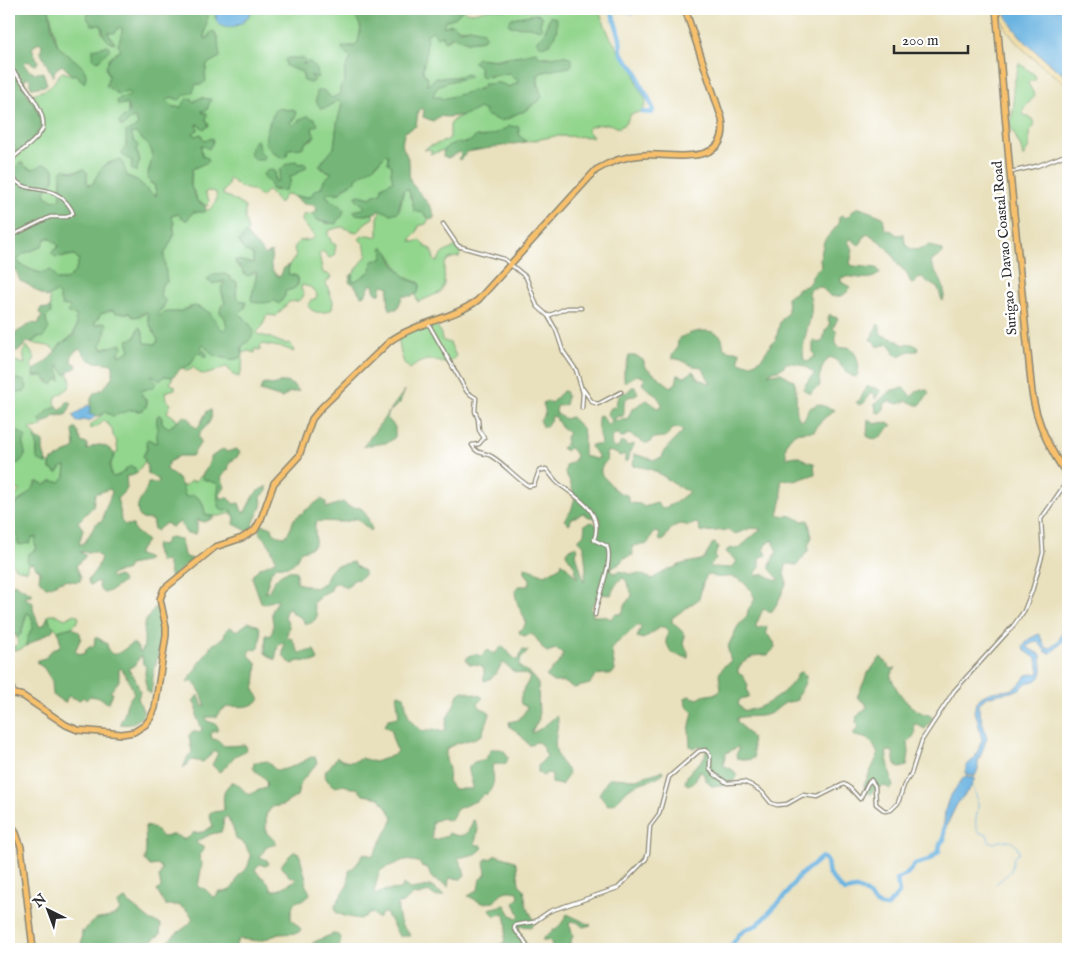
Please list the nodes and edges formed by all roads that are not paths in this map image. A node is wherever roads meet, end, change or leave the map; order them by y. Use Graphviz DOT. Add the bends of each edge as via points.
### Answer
graph roads {
  1 [pos="685,9"];
  2 [pos="996,9"];
  3 [pos="9,66"];
  4 [pos="1068,154"];
  5 [pos="9,164"];
  6 [pos="9,170"];
  7 [pos="1010,173"];
  8 [pos="443,224"];
  9 [pos="9,237"];
  10 [pos="511,264"];
  11 [pos="581,308"];
  12 [pos="548,316"];
  13 [pos="428,323"];
  14 [pos="582,388"];
  15 [pos="621,392"];
  16 [pos="582,408"];
  17 [pos="1068,476"];
  18 [pos="1068,480"];
  19 [pos="595,615"];
  20 [pos="9,677"];
  21 [pos="15,694"];
  22 [pos="9,695"];
  23 [pos="9,819"];
  24 [pos="33,949"];
  25 [pos="528,949"];
  1 -- 10 [label="highway" via="721,114 723,132 718,143 705,154 696,156 625,157 596,170"];
  2 -- 7 [label="highway, Surigao - Davao Coastal Road"];
  3 -- 5 [label="street" via="29,92 43,124 40,134"];
  4 -- 7 [label="street"];
  6 -- 9 [label="street" via="20,185 58,194 73,213 67,217 50,217"];
  7 -- 17 [label="highway, Surigao - Davao Coastal Road" via="1033,399 1046,441"];
  8 -- 10 [label="street" via="459,247 500,257"];
  10 -- 12 [label="street" via="526,277 537,306"];
  10 -- 13 [label="highway" via="474,303"];
  11 -- 12 [label="street" via="567,308"];
  12 -- 14 [label="street" via="563,350 575,367"];
  13 -- 19 [label="street" via="466,391 476,398 478,430 484,438 472,447 479,453 490,455 529,486 534,485 539,471 546,469 590,510 597,525 594,540 607,546 608,552"];
  13 -- 21 [label="highway" via="386,344 315,414 299,456 274,483 255,530 215,547 164,589 160,599 166,634 155,708 144,725 134,732 122,734 78,730"];
  14 -- 15 [label="street" via="592,402 598,404"];
  14 -- 16 [label="street"];
  18 -- 25 [label="street" via="1041,519 1043,553 1024,610 954,690 922,740 911,774 894,807 885,810 876,804 871,780 860,799 844,784 818,797 804,795 787,804 775,805 748,783 729,784 722,780 710,769 708,752 700,750 669,777 659,814 650,826 646,858 618,888 550,911 534,922 515,925 514,929"];
  20 -- 21 [label="street"];
  21 -- 22 [label="highway"];
  23 -- 24 [label="highway" via="21,847"];
}
